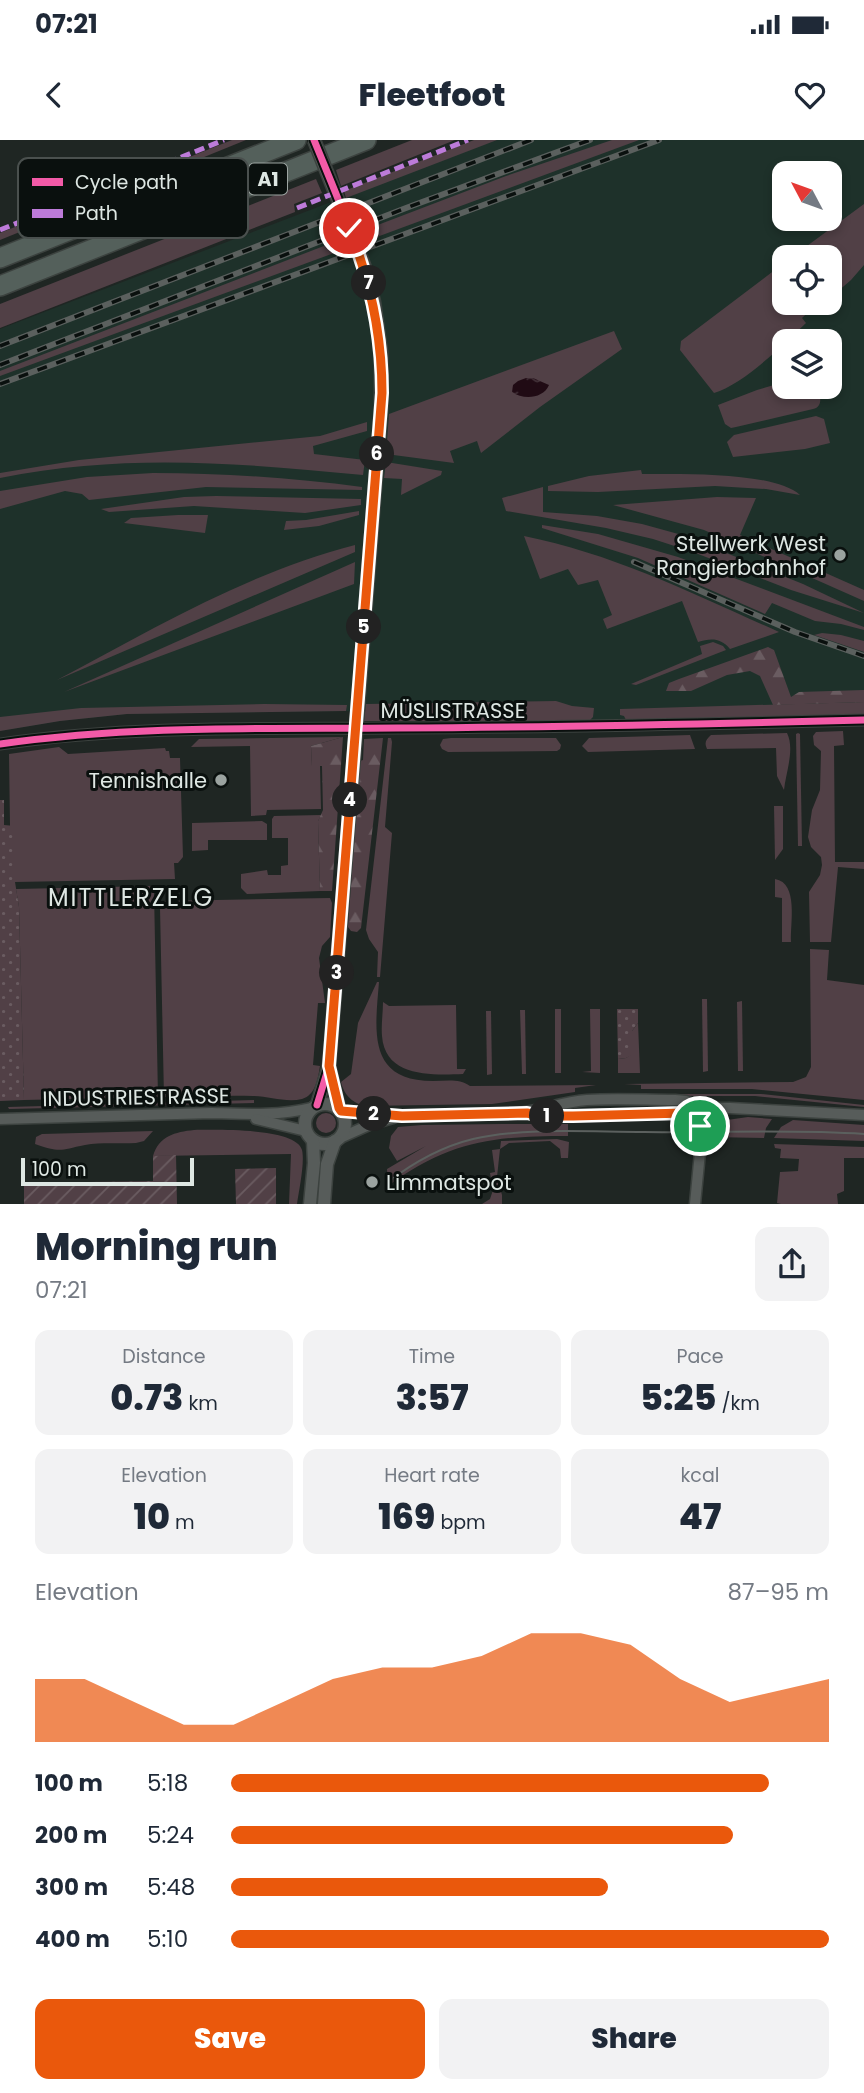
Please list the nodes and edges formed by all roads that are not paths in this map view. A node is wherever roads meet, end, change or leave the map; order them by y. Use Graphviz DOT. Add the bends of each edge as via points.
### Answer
graph roads {
  1 [pos="296,140"];
  2 [pos="314,140"];
  3 [pos="366,140"];
  4 [pos="248,159"];
  5 [pos="248,187"];
  6 [pos="50,238"];
  7 [pos="120,238"];
  8 [pos="0,258"];
  9 [pos="0,286"];
  10 [pos="864,720"];
  11 [pos="0,744"];
  12 [pos="329,1066"];
  13 [pos="314,1106"];
  14 [pos="701,1108"];
  15 [pos="340,1110"];
  16 [pos="864,1115"];
  17 [pos="246,1116"];
  18 [pos="402,1116"];
  19 [pos="2,1122"];
  20 [pos="309,1136"];
  21 [pos="338,1140"];
  22 [pos="310,1204"];
  23 [pos="324,1204"];
  24 [pos="695,1204"];
  1 -- 4 [label="highway, A1"];
  2 -- 12 [label="street, bridge" via="364,265 381,352 381,409"];
  3 -- 5 [label="highway, A1"];
  6 -- 8 [label="highway, A1"];
  7 -- 9 [label="highway, A1"];
  10 -- 11 [label="street, MÜSLISTRASSE" via="595,727 180,728"];
  12 -- 13 [label="street"];
  12 -- 15 [label="street"];
  13 -- 15 [label="street" via="332,1104"];
  13 -- 17 [label="street, INDUSTRIESTRASSE" via="285,1114"];
  13 -- 20 [label="street" via="305,1119"];
  14 -- 16 [label="street"];
  14 -- 18 [label="street" via="676,1100 588,1100 527,1113"];
  14 -- 24 [label="street"];
  15 -- 18 [label="street"];
  15 -- 21 [label="street" via="345,1128"];
  17 -- 19 [label="street, INDUSTRIESTRASSE" via="212,1113"];
  17 -- 20 [label="street, INDUSTRIESTRASSE"];
  18 -- 21 [label="street"];
  20 -- 21 [label="street" via="324,1144"];
  20 -- 22 [label="street" via="314,1163"];
  21 -- 23 [label="street" via="327,1164"];
}
